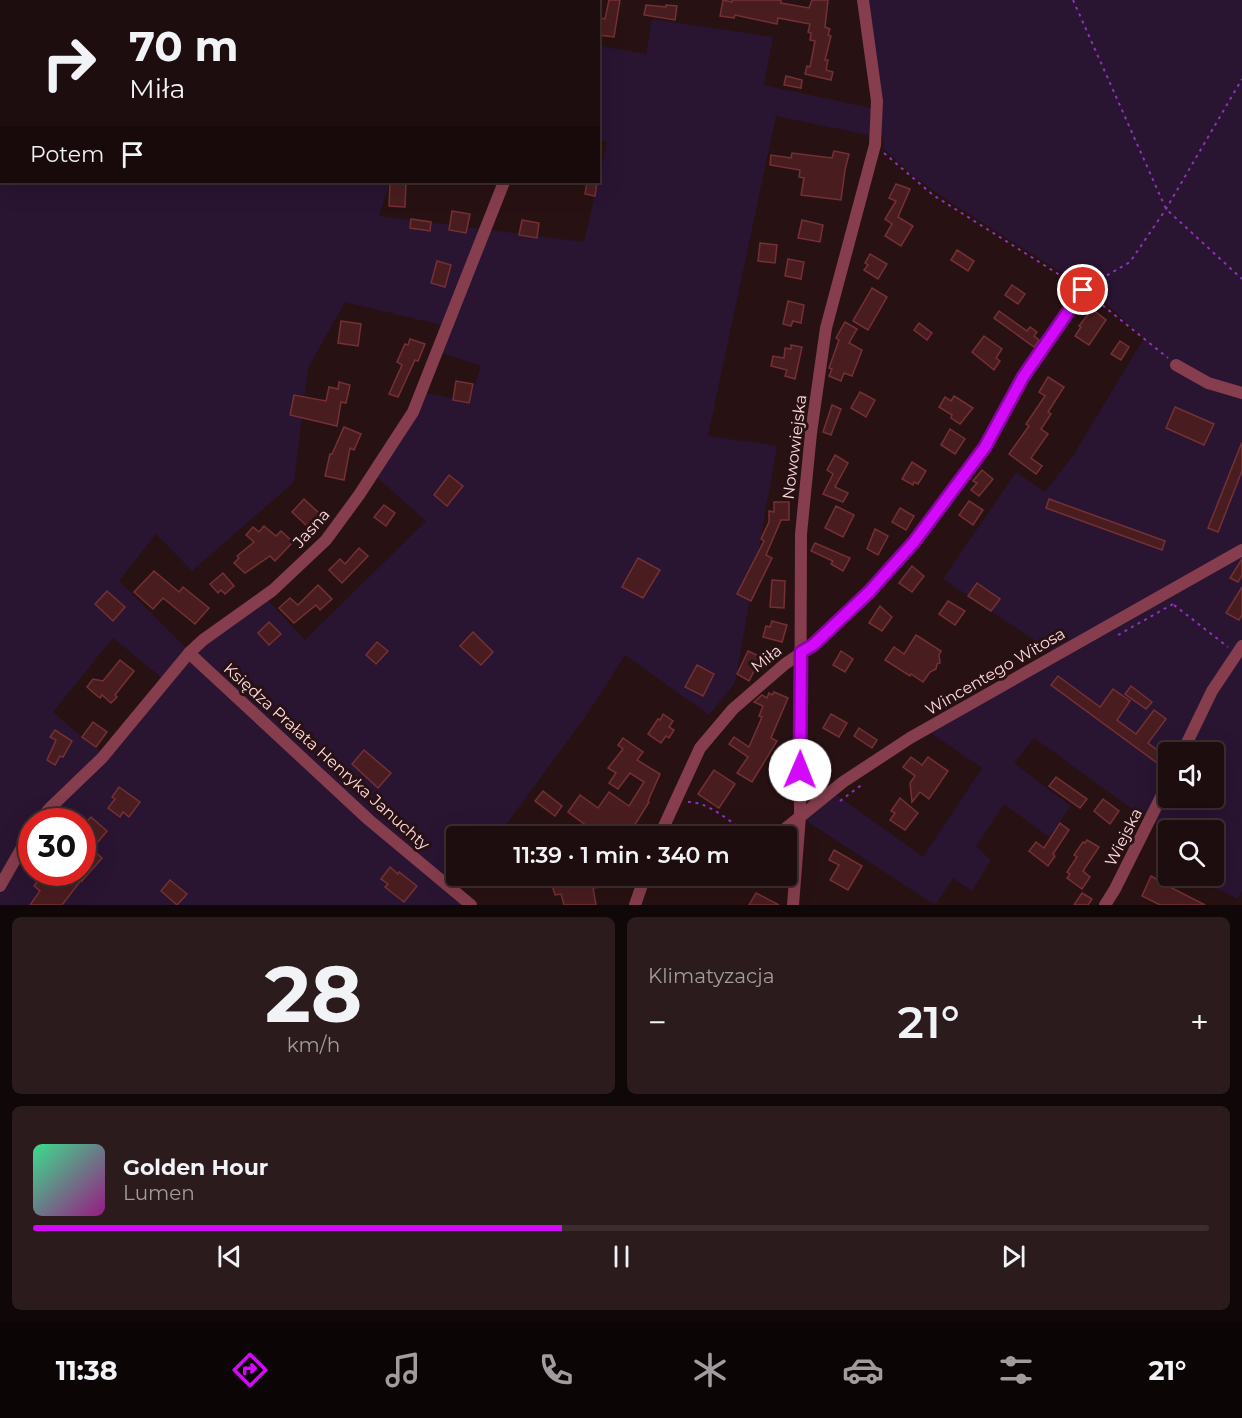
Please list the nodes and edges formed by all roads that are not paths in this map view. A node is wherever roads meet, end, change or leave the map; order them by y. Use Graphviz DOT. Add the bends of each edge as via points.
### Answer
graph roads {
  1 [pos="863,0"];
  2 [pos="504,183"];
  3 [pos="1083,290"];
  4 [pos="1176,365"];
  5 [pos="1242,393"];
  6 [pos="1242,550"];
  7 [pos="1239,650"];
  8 [pos="801,652"];
  9 [pos="189,653"];
  10 [pos="1187,742"];
  11 [pos="1158,803"];
  12 [pos="50,808"];
  13 [pos="800,816"];
  14 [pos="664,826"];
  15 [pos="788,826"];
  16 [pos="18,854"];
  17 [pos="0,886"];
  18 [pos="641,886"];
  19 [pos="471,905"];
  20 [pos="634,905"];
  21 [pos="793,905"];
  22 [pos="1105,905"];
  1 -- 8 [label="street, Nowowiejska" via="877,101 875,145 826,328 801,534"];
  2 -- 9 [label="street, Jasna" via="413,412 359,495 326,540 273,590"];
  3 -- 8 [label="street, Miła" via="1023,377 985,447 914,542 869,592"];
  4 -- 5 [label="street" via="1208,383"];
  6 -- 13 [label="street, Wincentego Witosa" via="910,738"];
  7 -- 10 [label="street" via="1212,691"];
  8 -- 13 [label="street, Nowowiejska"];
  8 -- 14 [label="street, Miła" via="733,709 700,748"];
  9 -- 12 [label="street, Jasna" via="102,758"];
  9 -- 19 [label="street, Księdza Prałata Henryka Januchty" via="369,820"];
  11 -- 22 [label="street, Wiejska"];
  13 -- 15 [label="street, Wincentego Witosa"];
  13 -- 21 [label="street, Nowowiejska"];
  16 -- 17 [label="street"];
  18 -- 20 [label="street"];
}
